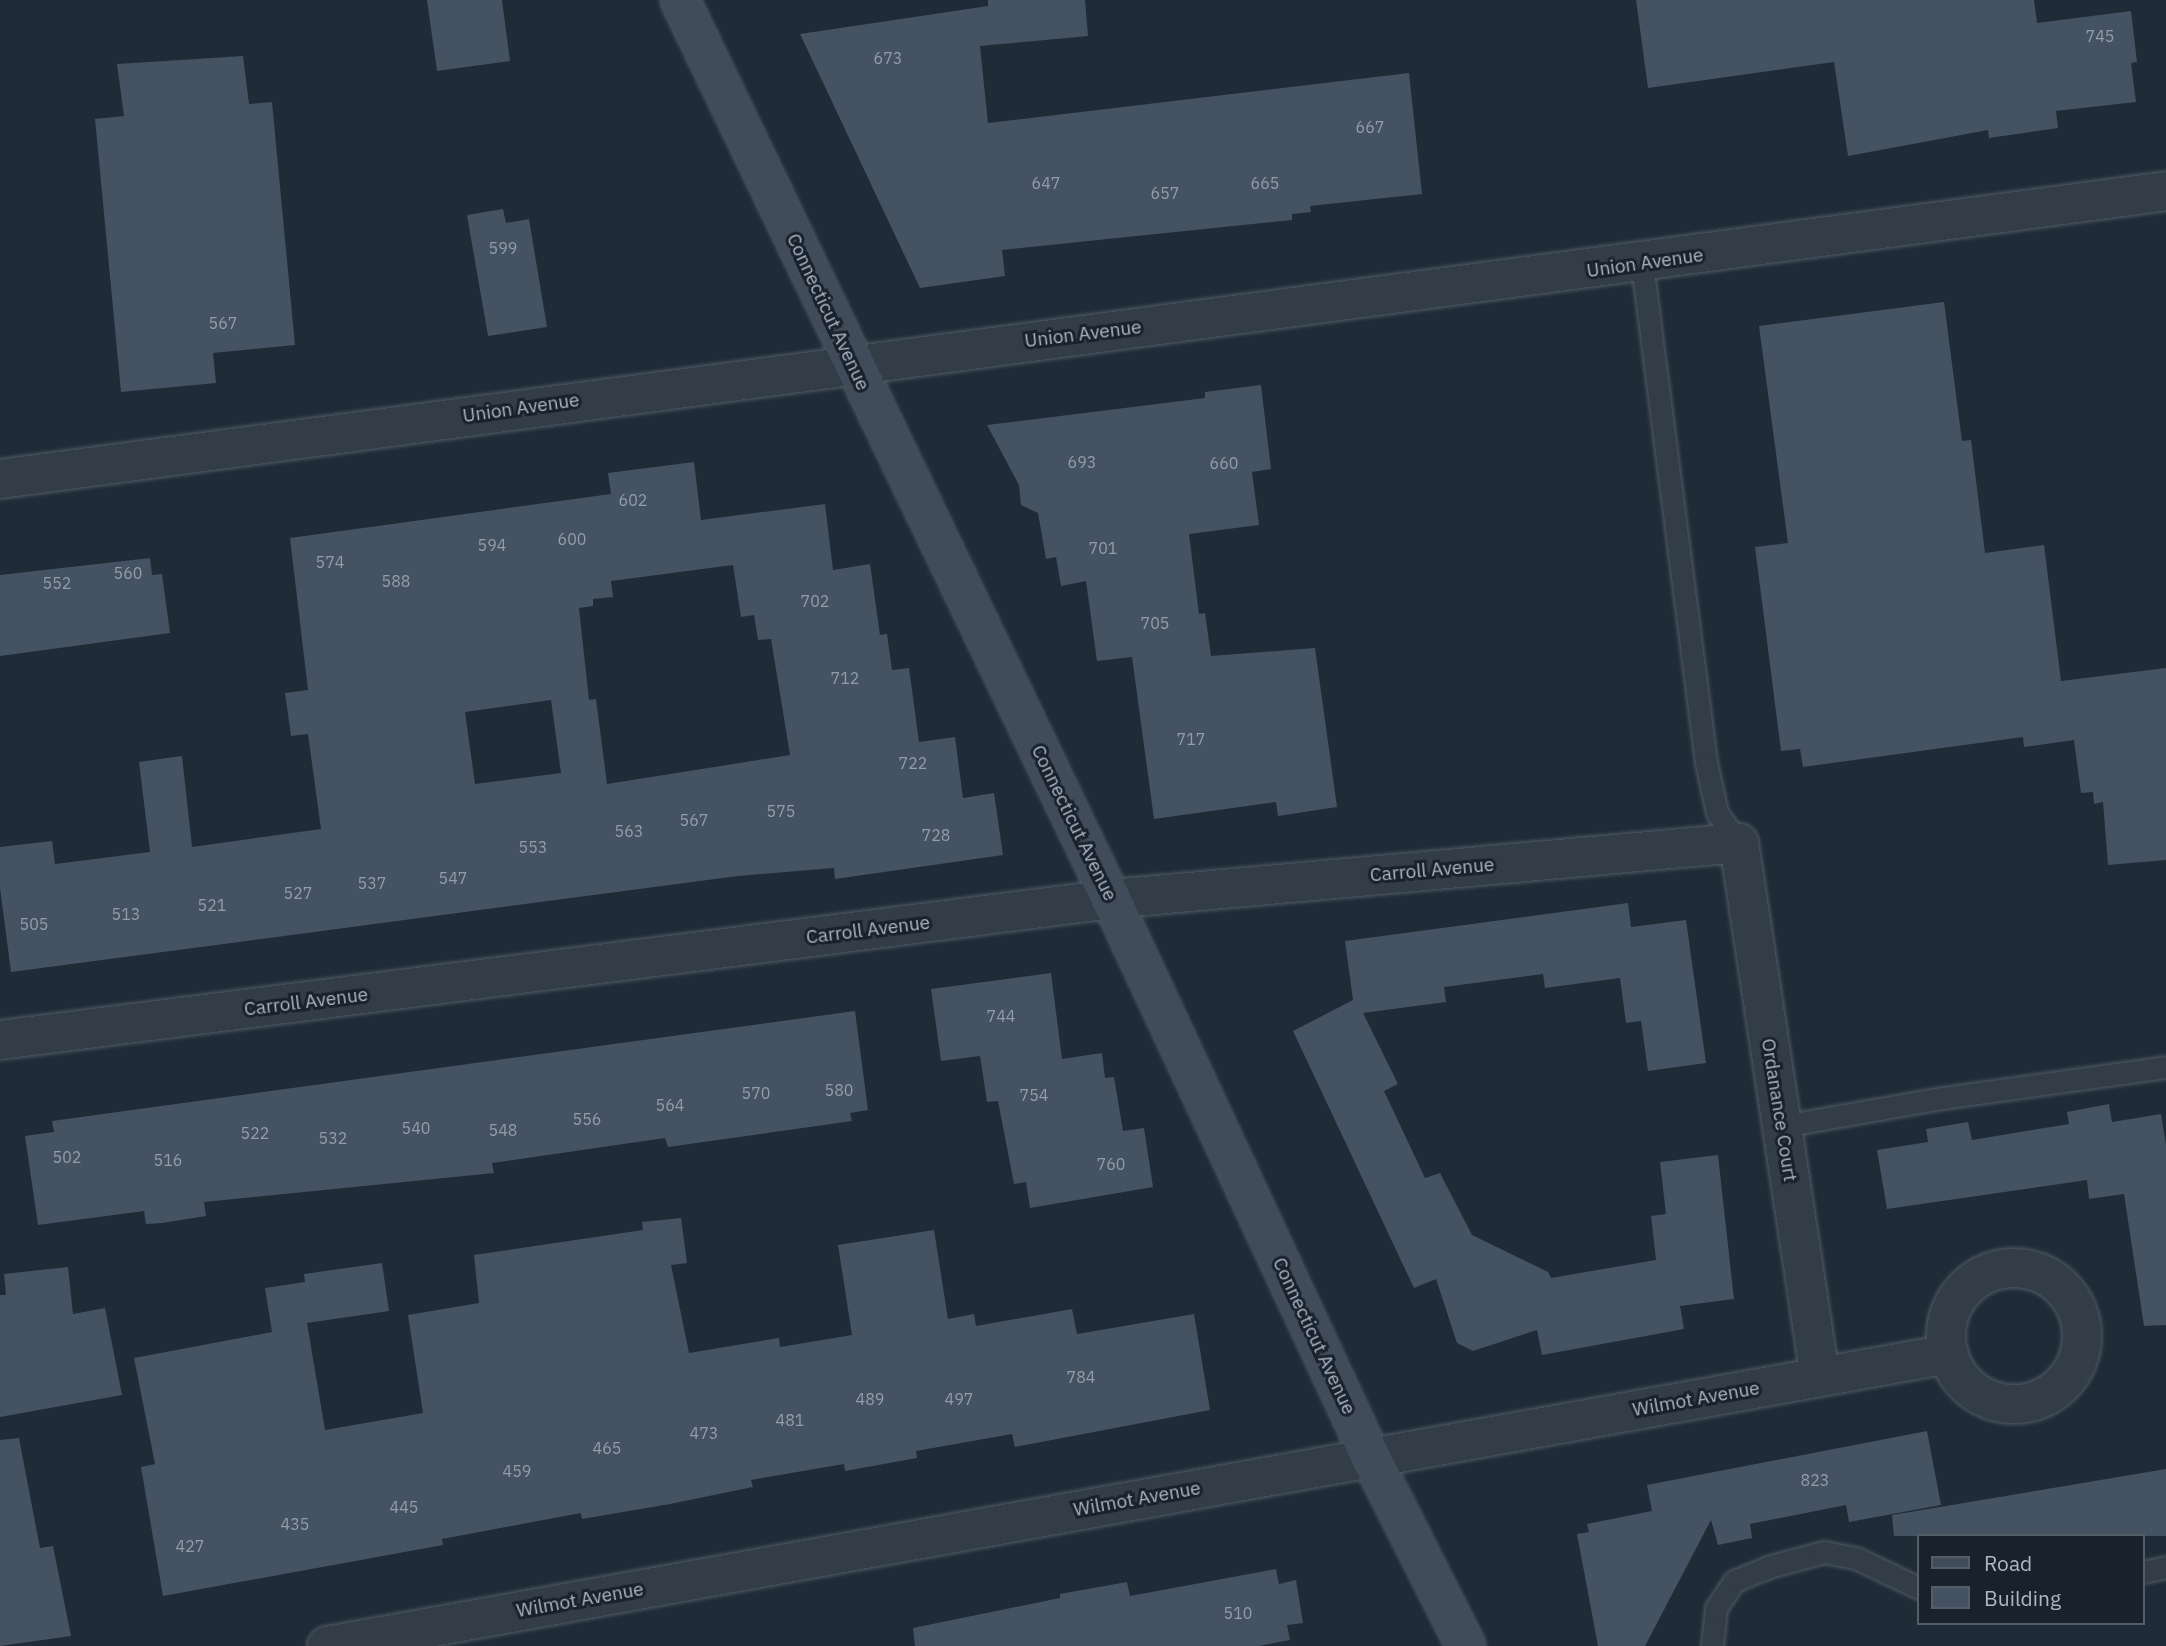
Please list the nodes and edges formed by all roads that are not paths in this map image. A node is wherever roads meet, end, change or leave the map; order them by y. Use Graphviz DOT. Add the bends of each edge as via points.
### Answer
graph roads {
  1 [pos="680,0"];
  2 [pos="2166,191"];
  3 [pos="1642,264"];
  4 [pos="852,363"];
  5 [pos="0,479"];
  6 [pos="1739,843"];
  7 [pos="1111,899"];
  8 [pos="0,1040"];
  9 [pos="2166,1067"];
  10 [pos="1782,1126"];
  11 [pos="1948,1354"];
  12 [pos="1820,1377"];
  13 [pos="1370,1456"];
  14 [pos="2166,1567"];
  15 [pos="2145,1572"];
  16 [pos="1918,1588"];
  17 [pos="327,1646"];
  18 [pos="1466,1646"];
  19 [pos="1712,1646"];
  1 -- 4 [label="main road, Connecticut Avenue"];
  2 -- 3 [label="street, Union Avenue"];
  3 -- 4 [label="street, Union Avenue"];
  3 -- 6 [label="lane" via="1706,762 1717,813"];
  4 -- 5 [label="street, Union Avenue"];
  4 -- 7 [label="main road, Connecticut Avenue"];
  6 -- 7 [label="street, Carroll Avenue"];
  6 -- 10 [label="street, Ordanance Court"];
  7 -- 8 [label="street, Carroll Avenue"];
  7 -- 13 [label="main road, Connecticut Avenue"];
  9 -- 10 [label="lane"];
  10 -- 12 [label="street, Ordanance Court"];
  11 -- 12 [label="street, Wilmot Avenue"];
  12 -- 13 [label="street, Wilmot Avenue"];
  13 -- 17 [label="street, Wilmot Avenue"];
  13 -- 18 [label="main road, Connecticut Avenue"];
  14 -- 15 [label="lane"];
  16 -- 19 [label="lane" via="1856,1558 1824,1552 1769,1566 1734,1581 1716,1608"];
}
